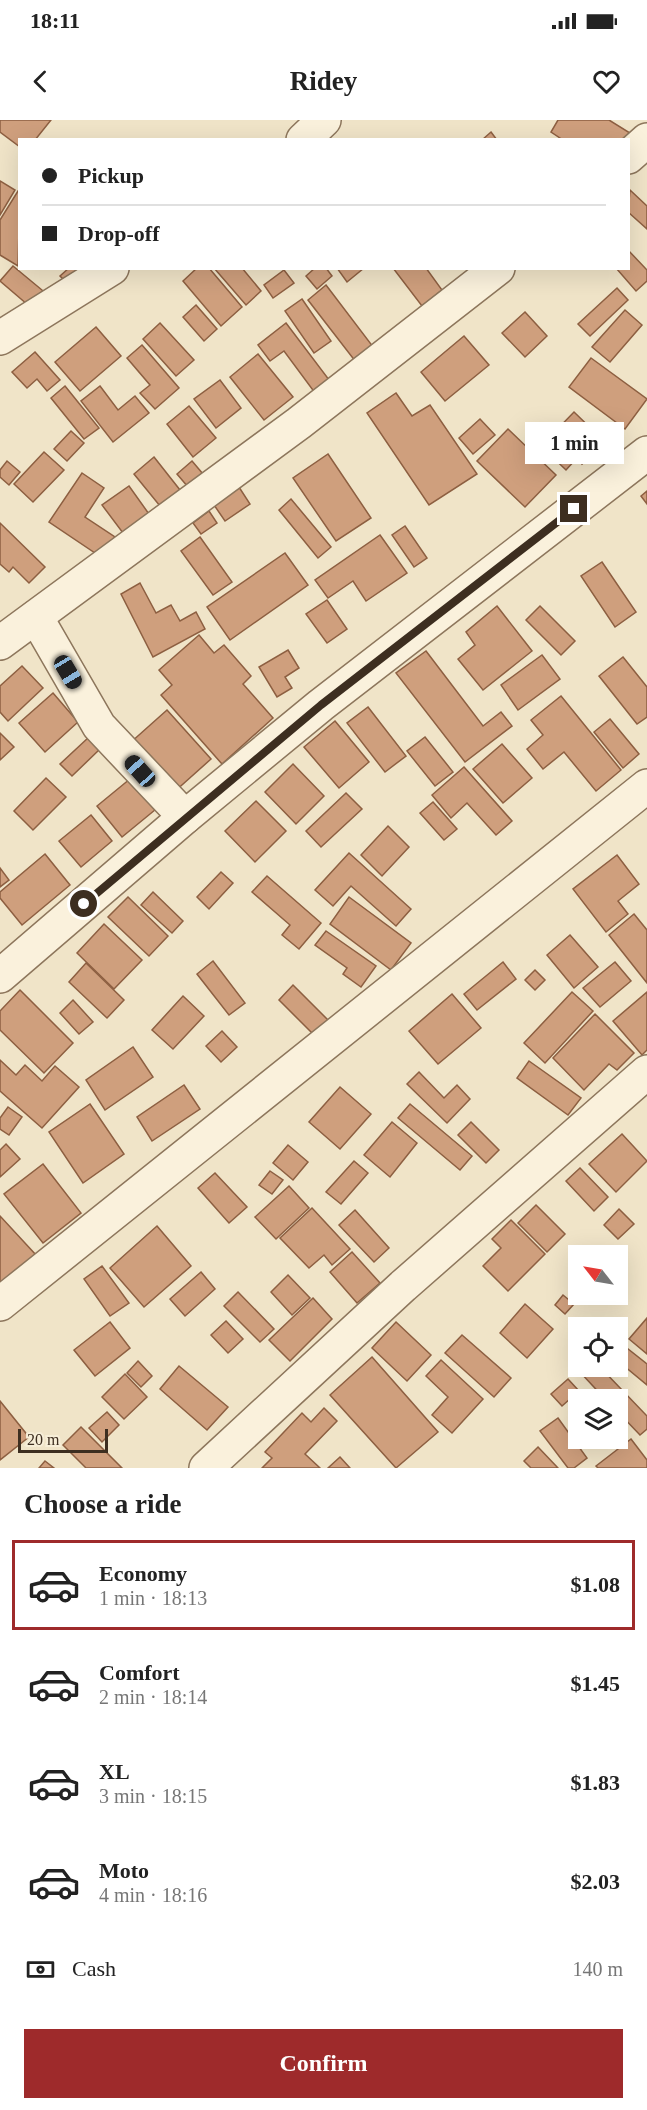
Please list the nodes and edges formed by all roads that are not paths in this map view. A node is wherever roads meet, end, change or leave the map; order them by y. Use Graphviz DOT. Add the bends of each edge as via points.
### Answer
graph roads {
  1 [pos="324,120"];
  2 [pos="305,138"];
  3 [pos="647,140"];
  4 [pos="630,155"];
  5 [pos="109,270"];
  6 [pos="496,270"];
  7 [pos="0,338"];
  8 [pos="647,453"];
  9 [pos="36,617"];
  10 [pos="0,643"];
  11 [pos="647,786"];
  12 [pos="185,817"];
  13 [pos="0,976"];
  14 [pos="647,1071"];
  15 [pos="0,1304"];
  16 [pos="206,1468"];
  1 -- 2 [label="street"];
  3 -- 4 [label="street"];
  5 -- 7 [label="street"];
  6 -- 9 [label="street" via="386,358"];
  8 -- 12 [label="street" via="321,705"];
  9 -- 10 [label="street"];
  9 -- 12 [label="street" via="99,726"];
  11 -- 15 [label="street"];
  12 -- 13 [label="street"];
  14 -- 16 [label="street"];
}
